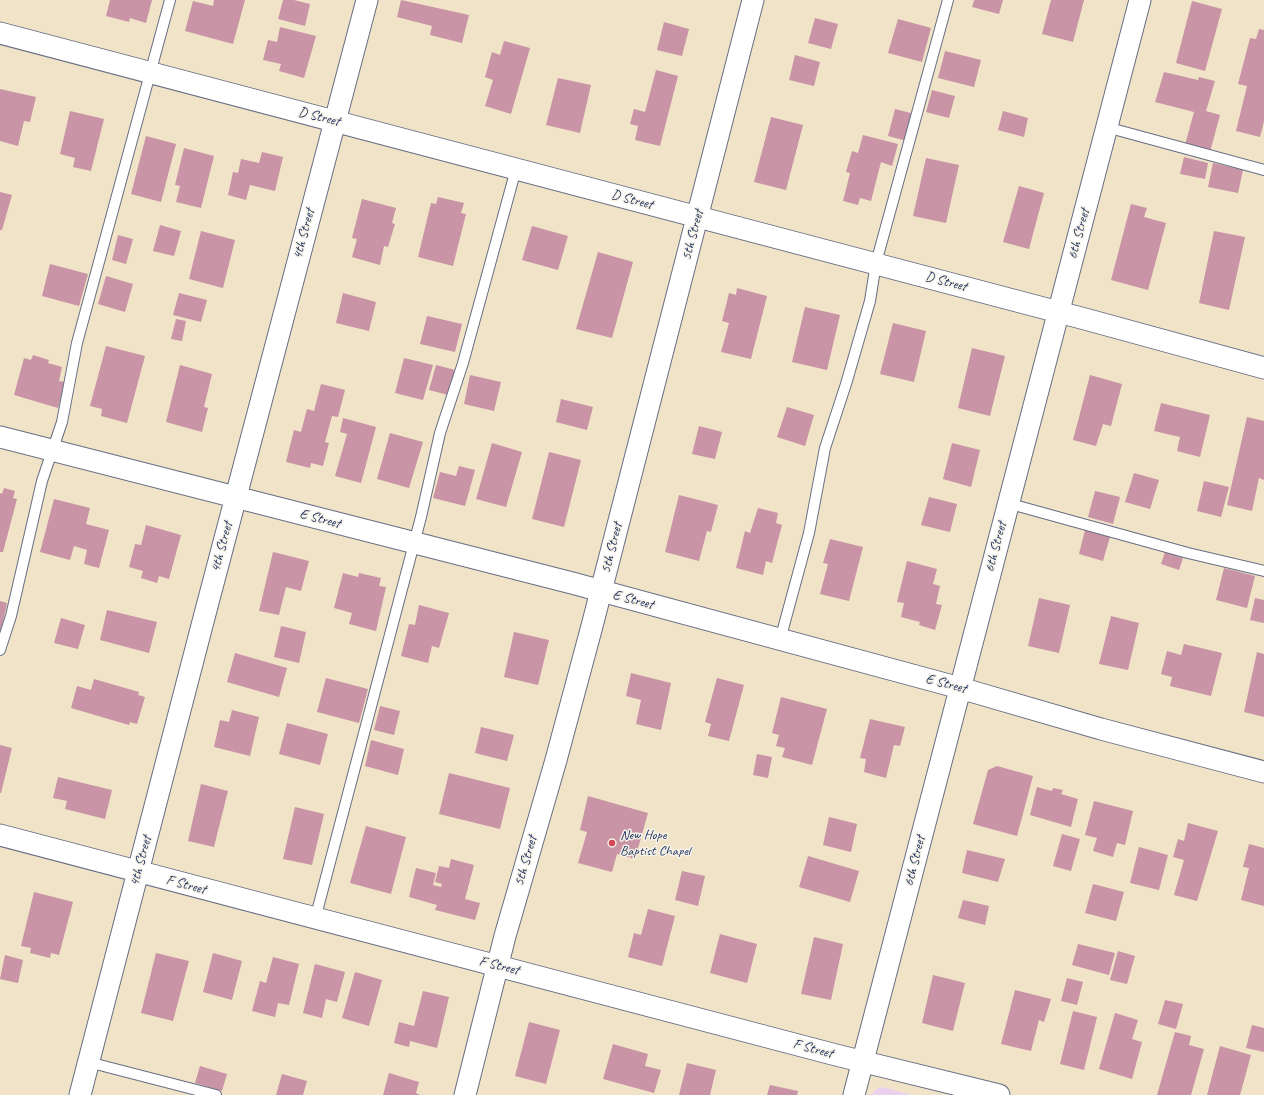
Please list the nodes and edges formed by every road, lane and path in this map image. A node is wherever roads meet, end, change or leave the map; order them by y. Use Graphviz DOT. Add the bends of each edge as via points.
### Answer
graph roads {
  1 [pos="170,0"];
  2 [pos="367,0"];
  3 [pos="753,0"];
  4 [pos="948,0"];
  5 [pos="1140,0"];
  6 [pos="0,33"];
  7 [pos="151,73"];
  8 [pos="334,121"];
  9 [pos="1106,127"];
  10 [pos="516,169"];
  11 [pos="1264,170"];
  12 [pos="698,217"];
  13 [pos="876,264"];
  14 [pos="1058,312"];
  15 [pos="1264,368"];
  16 [pos="0,437"];
  17 [pos="53,451"];
  18 [pos="234,498"];
  19 [pos="1007,503"];
  20 [pos="414,544"];
  21 [pos="1264,571"];
  22 [pos="600,592"];
  23 [pos="780,640"];
  24 [pos="0,650"];
  25 [pos="960,688"];
  26 [pos="1264,772"];
  27 [pos="0,835"];
  28 [pos="137,872"];
  29 [pos="315,918"];
  30 [pos="497,966"];
  31 [pos="863,1061"];
  32 [pos="88,1062"];
  33 [pos="80,1095"];
  34 [pos="216,1095"];
  35 [pos="465,1095"];
  36 [pos="854,1095"];
  37 [pos="999,1095"];
  1 -- 7 [label="lane"];
  2 -- 8 [label="street, 4th Street"];
  3 -- 12 [label="street, 5th Street"];
  4 -- 13 [label="lane"];
  5 -- 9 [label="street, 6th Street"];
  6 -- 7 [label="street, D Street"];
  7 -- 8 [label="street, D Street"];
  7 -- 17 [label="lane" via="77,343 62,422"];
  8 -- 10 [label="street, D Street"];
  8 -- 18 [label="street, 4th Street"];
  9 -- 11 [label="lane"];
  9 -- 14 [label="street, 6th Street"];
  10 -- 12 [label="street, D Street"];
  10 -- 20 [label="lane" via="463,363 440,433"];
  12 -- 13 [label="street, D Street"];
  12 -- 22 [label="street, 5th Street"];
  13 -- 14 [label="street, D Street"];
  13 -- 23 [label="lane" via="870,301 825,448 809,533"];
  14 -- 15 [label="street, D Street"];
  14 -- 19 [label="street, 6th Street"];
  16 -- 17 [label="street, E Street"];
  17 -- 18 [label="street, E Street"];
  17 -- 24 [label="lane" via="42,481 11,616"];
  18 -- 20 [label="street, E Street"];
  18 -- 28 [label="street, 4th Street"];
  19 -- 21 [label="lane" via="1188,553"];
  19 -- 25 [label="street, 6th Street"];
  20 -- 22 [label="street, E Street"];
  20 -- 29 [label="lane"];
  22 -- 23 [label="street, E Street"];
  22 -- 30 [label="street, 5th Street" via="556,760"];
  23 -- 25 [label="street, E Street"];
  25 -- 26 [label="street, E Street"];
  25 -- 31 [label="street, 6th Street"];
  27 -- 28 [label="street, F Street"];
  28 -- 29 [label="street, F Street"];
  28 -- 32 [label="street, 4th Street"];
  29 -- 30 [label="street, F Street"];
  30 -- 31 [label="street, F Street"];
  30 -- 35 [label="street, 5th Street"];
  31 -- 36 [label="street, 6th Street"];
  31 -- 37 [label="street, F Street"];
  32 -- 33 [label="street, 4th Street"];
  32 -- 34 [label="lane"];
}
